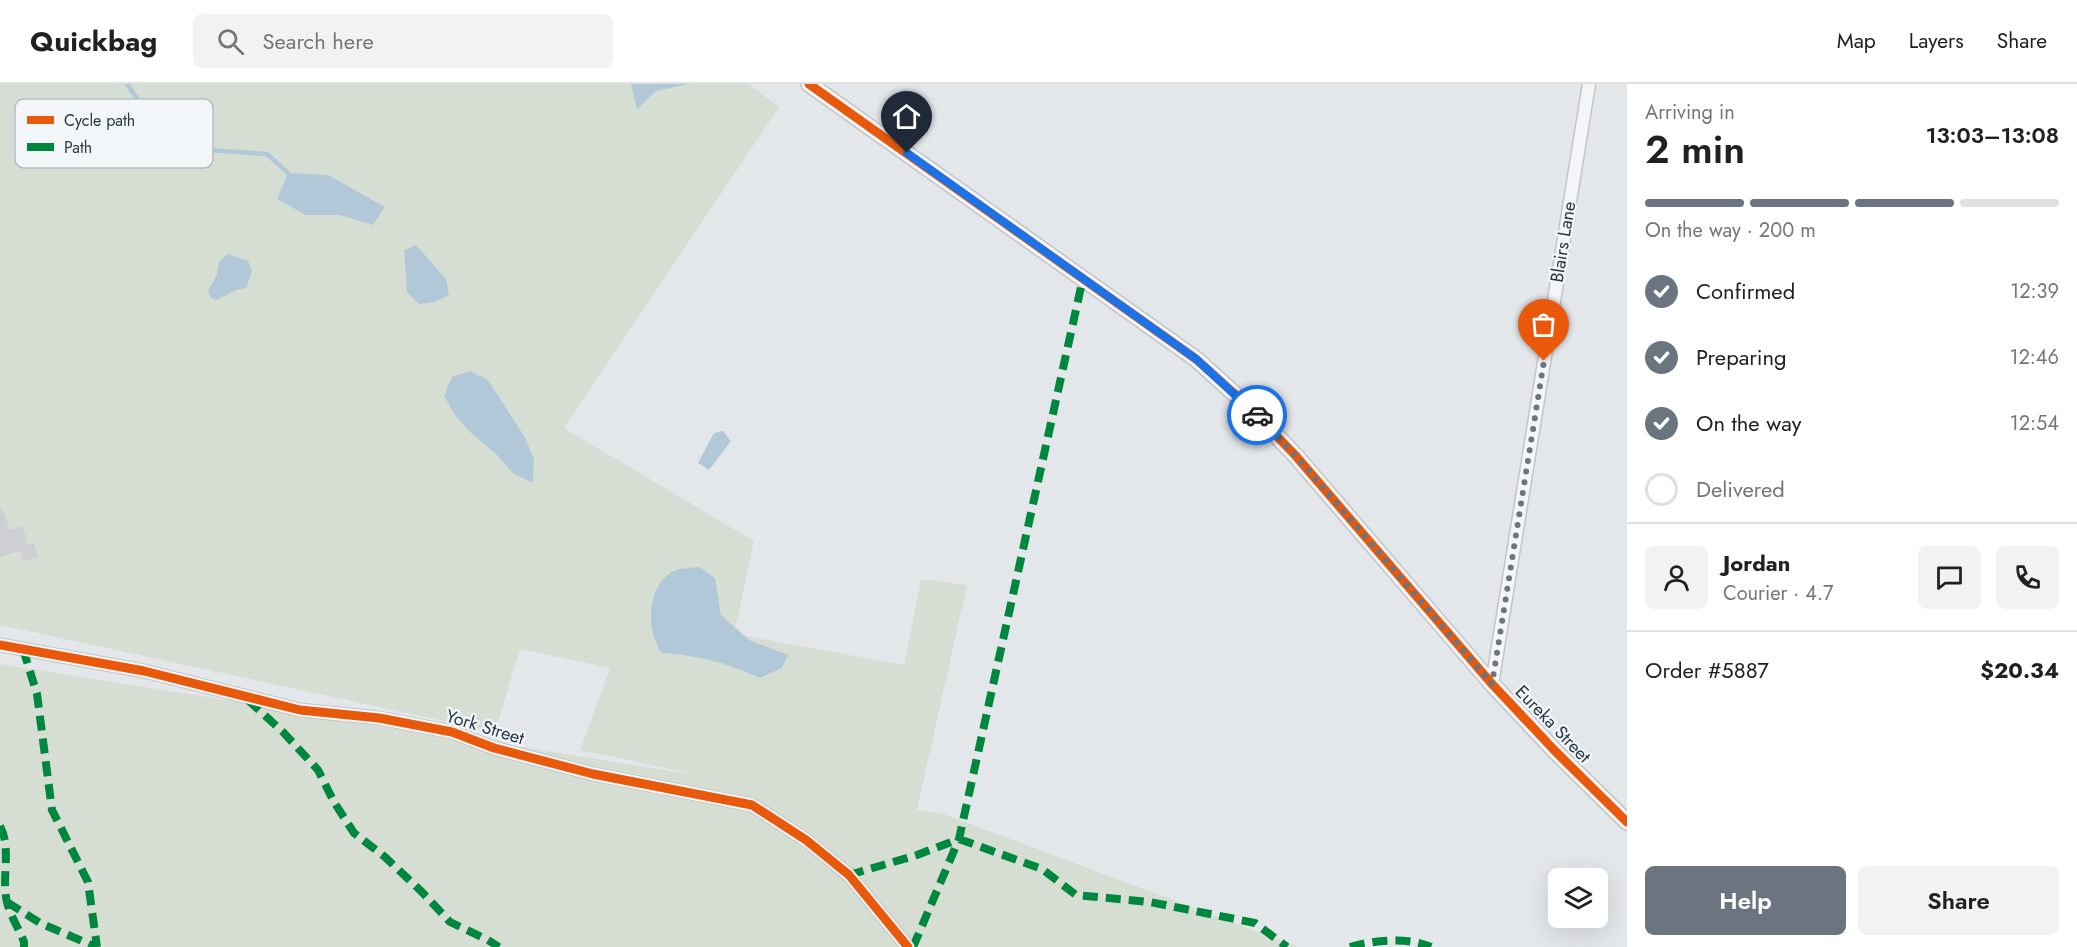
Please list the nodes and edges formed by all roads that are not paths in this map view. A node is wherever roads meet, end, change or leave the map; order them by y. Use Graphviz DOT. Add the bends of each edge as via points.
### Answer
graph roads {
  1 [pos="809,84"];
  2 [pos="1589,84"];
  3 [pos="0,645"];
  4 [pos="1492,684"];
  5 [pos="1627,822"];
  6 [pos="908,947"];
  1 -- 4 [label="street, Eureka Street" via="1196,359 1295,455"];
  2 -- 4 [label="street, Blairs Lane"];
  3 -- 6 [label="street, York Street" via="144,671 300,710 379,718 452,732 494,748 593,774 752,805 806,840 849,875"];
  4 -- 5 [label="street, Eureka Street"];
}
